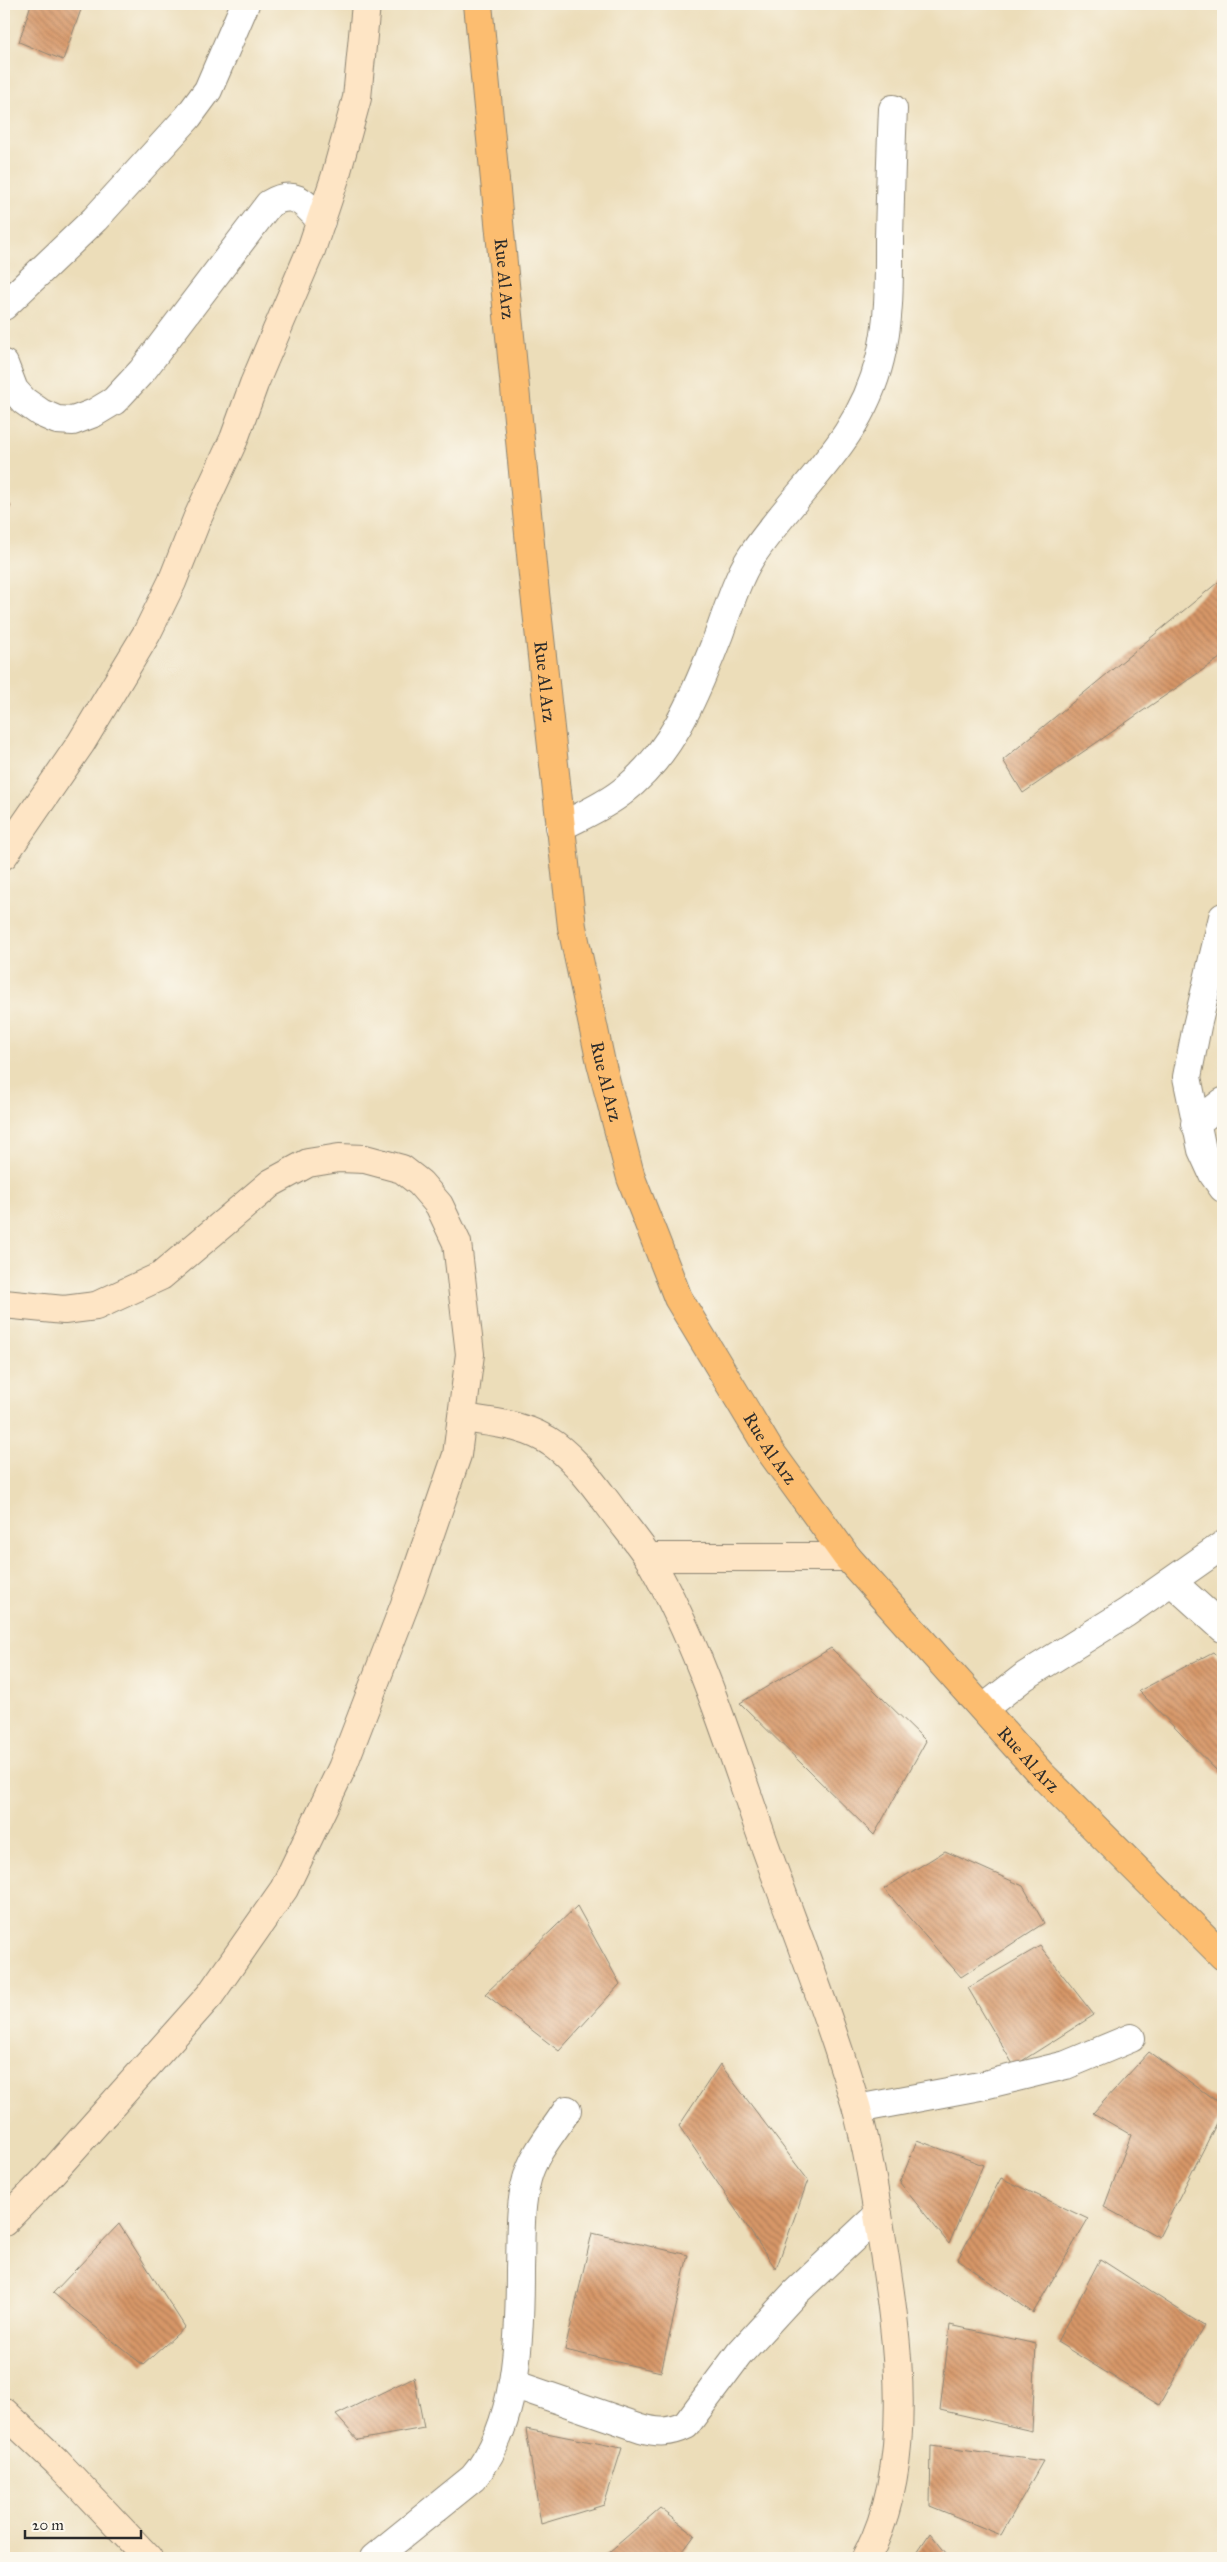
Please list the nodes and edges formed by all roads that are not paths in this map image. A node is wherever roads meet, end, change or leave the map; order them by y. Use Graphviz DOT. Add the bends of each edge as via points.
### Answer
graph roads {
  1 [pos="245,4"];
  2 [pos="366,4"];
  3 [pos="478,4"];
  4 [pos="893,109"];
  5 [pos="321,220"];
  6 [pos="4,306"];
  7 [pos="4,364"];
  8 [pos="560,827"];
  9 [pos="4,855"];
  10 [pos="1223,917"];
  11 [pos="1223,1102"];
  12 [pos="1195,1124"];
  13 [pos="1223,1188"];
  14 [pos="4,1304"];
  15 [pos="463,1418"];
  16 [pos="1223,1545"];
  17 [pos="648,1557"];
  18 [pos="848,1557"];
  19 [pos="1172,1582"];
  20 [pos="1223,1628"];
  21 [pos="984,1708"];
  22 [pos="1223,1956"];
  23 [pos="1131,2038"];
  24 [pos="567,2110"];
  25 [pos="857,2110"];
  26 [pos="878,2215"];
  27 [pos="4,2222"];
  28 [pos="513,2384"];
  29 [pos="4,2412"];
  30 [pos="148,2558"];
  31 [pos="374,2558"];
  32 [pos="866,2558"];
  1 -- 6 [label="street" via="208,90 188,117 95,219"];
  2 -- 5 [label="main road" via="357,98"];
  3 -- 8 [label="main road, Rue Al Arz"];
  4 -- 8 [label="street" via="886,322 880,360 865,403 836,452 779,517 750,560 695,695 659,756 622,792"];
  5 -- 7 [label="street" via="295,198 278,198 269,204 142,371 114,401 94,413 73,421 57,420 41,413 14,390"];
  5 -- 9 [label="main road" via="234,439 147,634 81,743"];
  8 -- 18 [label="main road, Rue Al Arz" via="572,927 630,1178 678,1298 770,1451"];
  10 -- 12 [label="street" via="1187,1077"];
  11 -- 12 [label="street"];
  12 -- 13 [label="street" via="1202,1150"];
  14 -- 15 [label="main road" via="64,1310 96,1306 161,1276 271,1182 308,1163 339,1158 385,1163 402,1169 420,1183 438,1205 457,1243 470,1354"];
  15 -- 17 [label="main road" via="519,1427 557,1447 587,1476"];
  15 -- 27 [label="main road" via="457,1455 413,1583 342,1768 284,1889 210,1995"];
  16 -- 19 [label="street"];
  17 -- 18 [label="main road"];
  17 -- 25 [label="main road" via="687,1630 715,1698 833,2032"];
  18 -- 21 [label="main road, Rue Al Arz"];
  19 -- 20 [label="street"];
  19 -- 21 [label="street" via="1025,1676"];
  21 -- 22 [label="main road, Rue Al Arz" via="1042,1775"];
  23 -- 25 [label="street" via="1066,2065"];
  24 -- 28 [label="street" via="527,2177 522,2207"];
  25 -- 26 [label="main road"];
  26 -- 28 [label="street" via="795,2293 739,2354 686,2425 675,2430 652,2431"];
  26 -- 32 [label="main road" via="890,2290 900,2404 894,2470 878,2536"];
  28 -- 31 [label="street" via="497,2438 485,2464 473,2478"];
  29 -- 30 [label="main road" via="57,2462"];
}
